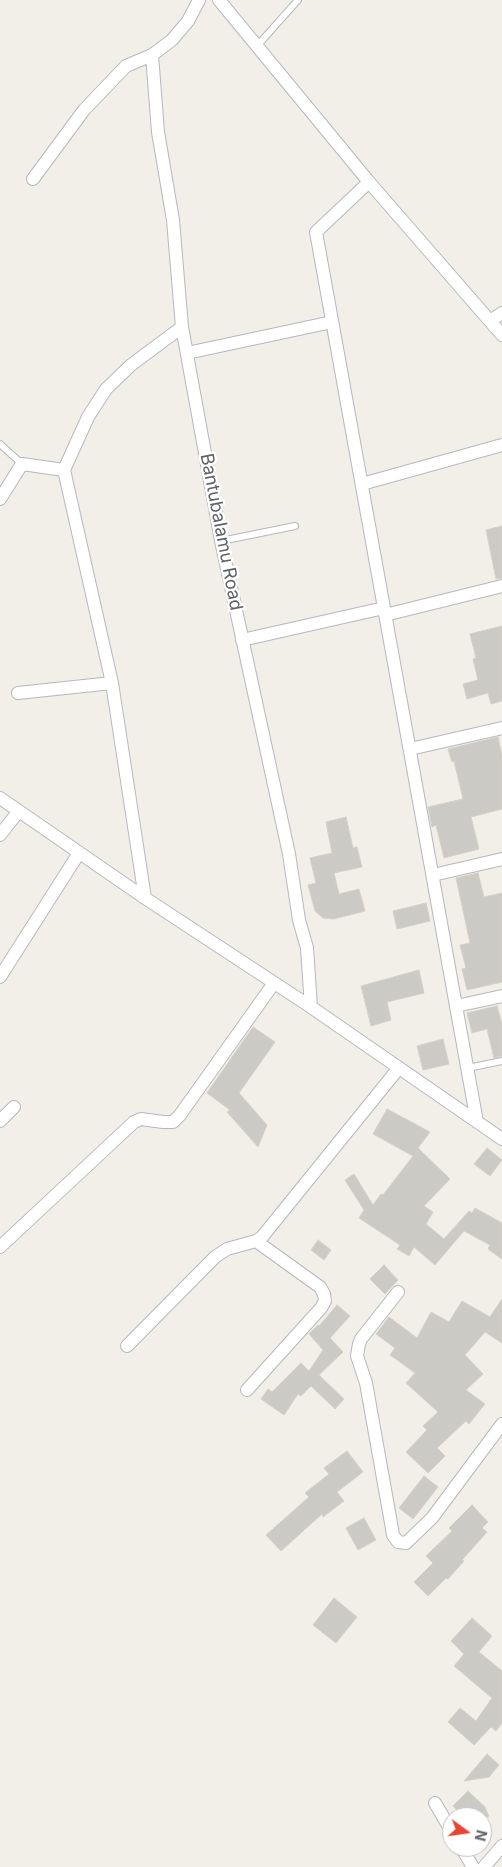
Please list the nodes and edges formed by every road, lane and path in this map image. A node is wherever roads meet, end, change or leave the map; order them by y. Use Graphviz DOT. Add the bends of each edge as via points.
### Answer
graph roads {
  1 [pos="199,0"];
  2 [pos="219,0"];
  3 [pos="298,0"];
  4 [pos="257,46"];
  5 [pos="152,54"];
  6 [pos="33,179"];
  7 [pos="369,182"];
  8 [pos="502,313"];
  9 [pos="490,321"];
  10 [pos="332,322"];
  11 [pos="182,327"];
  12 [pos="502,335"];
  13 [pos="187,353"];
  14 [pos="0,444"];
  15 [pos="502,444"];
  16 [pos="22,464"];
  17 [pos="64,470"];
  18 [pos="362,484"];
  19 [pos="0,499"];
  20 [pos="295,526"];
  21 [pos="221,541"];
  22 [pos="502,586"];
  23 [pos="385,612"];
  24 [pos="242,640"];
  25 [pos="112,683"];
  26 [pos="18,693"];
  27 [pos="502,728"];
  28 [pos="410,749"];
  29 [pos="0,798"];
  30 [pos="18,812"];
  31 [pos="0,834"];
  32 [pos="79,853"];
  33 [pos="502,859"];
  34 [pos="433,875"];
  35 [pos="145,898"];
  36 [pos="0,977"];
  37 [pos="274,983"];
  38 [pos="502,996"];
  39 [pos="456,1006"];
  40 [pos="311,1007"];
  41 [pos="502,1061"];
  42 [pos="398,1068"];
  43 [pos="468,1068"];
  44 [pos="14,1107"];
  45 [pos="0,1121"];
  46 [pos="477,1122"];
  47 [pos="502,1138"];
  48 [pos="256,1241"];
  49 [pos="0,1247"];
  50 [pos="398,1292"];
  51 [pos="127,1346"];
  52 [pos="247,1390"];
  53 [pos="502,1424"];
  54 [pos="435,1803"];
  55 [pos="442,1815"];
  56 [pos="502,1846"];
  57 [pos="484,1867"];
  1 -- 5 [label="street" via="188,21 172,40"];
  2 -- 4 [label="street"];
  3 -- 4 [label="lane"];
  4 -- 7 [label="street"];
  5 -- 6 [label="street" via="126,66 84,110"];
  5 -- 11 [label="street, Bantubalamu Road" via="158,132 173,220"];
  7 -- 9 [label="street"];
  7 -- 10 [label="street" via="316,232"];
  8 -- 9 [label="street"];
  9 -- 12 [label="street"];
  10 -- 13 [label="street"];
  10 -- 18 [label="street"];
  11 -- 13 [label="street, Bantubalamu Road"];
  11 -- 17 [label="street" via="131,365 106,389 88,418"];
  13 -- 21 [label="street, Bantubalamu Road"];
  14 -- 16 [label="lane"];
  15 -- 18 [label="street"];
  16 -- 17 [label="street"];
  16 -- 19 [label="street"];
  17 -- 25 [label="street"];
  18 -- 23 [label="street"];
  20 -- 21 [label="lane"];
  21 -- 24 [label="street, Bantubalamu Road"];
  22 -- 23 [label="street"];
  23 -- 24 [label="street"];
  23 -- 28 [label="street"];
  24 -- 40 [label="street, Bantubalamu Road" via="307,948"];
  25 -- 26 [label="street"];
  25 -- 35 [label="street"];
  27 -- 28 [label="street"];
  28 -- 34 [label="street"];
  29 -- 30 [label="street"];
  30 -- 31 [label="street"];
  30 -- 32 [label="street"];
  32 -- 35 [label="street"];
  32 -- 36 [label="street"];
  33 -- 34 [label="street"];
  34 -- 39 [label="street"];
  35 -- 37 [label="street"];
  37 -- 40 [label="street"];
  37 -- 49 [label="street" via="173,1122 141,1119 134,1122"];
  38 -- 39 [label="street"];
  39 -- 43 [label="street"];
  40 -- 42 [label="street"];
  41 -- 43 [label="lane"];
  42 -- 46 [label="street"];
  42 -- 48 [label="street" via="312,1177"];
  43 -- 46 [label="street"];
  44 -- 45 [label="street"];
  46 -- 47 [label="street"];
  48 -- 51 [label="street" via="232,1246 215,1257"];
  48 -- 52 [label="street" via="320,1287 325,1301"];
  50 -- 53 [label="street" via="361,1339 357,1356 366,1383 392,1529 398,1542 406,1543 432,1518"];
  54 -- 55 [label="street"];
  56 -- 57 [label="street"];
}
